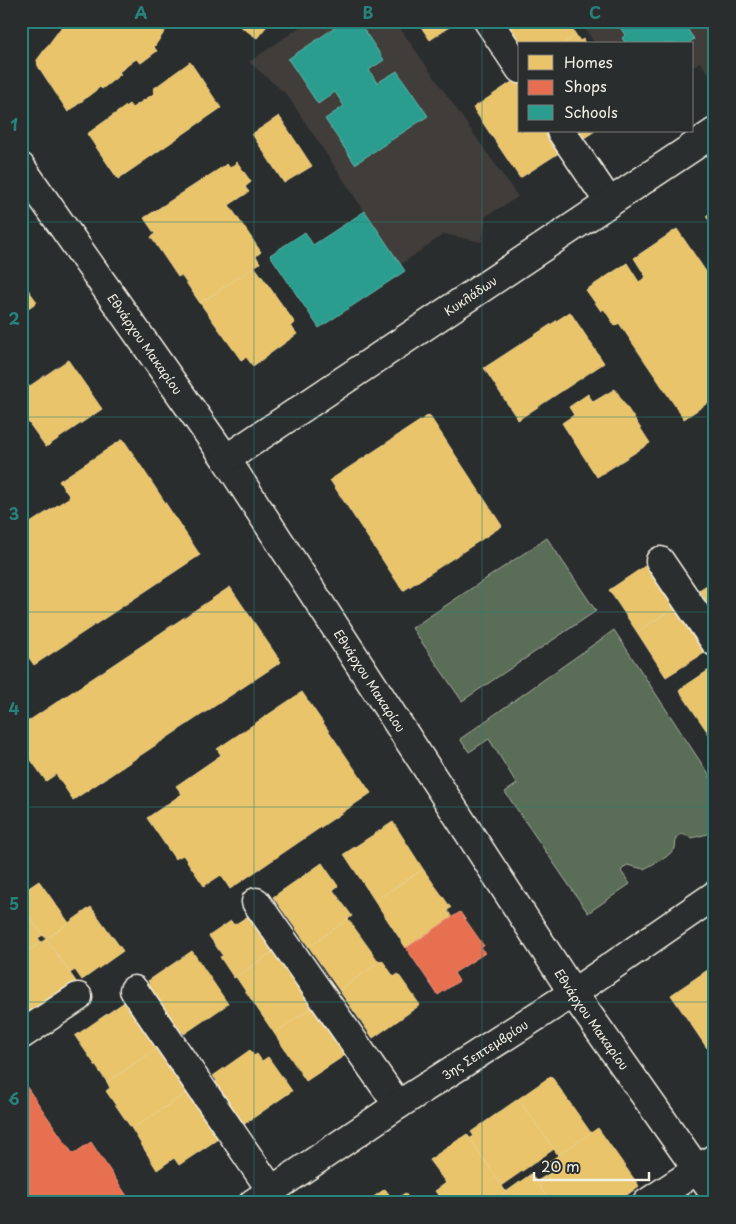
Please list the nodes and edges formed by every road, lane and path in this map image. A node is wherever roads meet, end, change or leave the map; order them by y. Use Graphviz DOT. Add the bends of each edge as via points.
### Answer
graph roads {
  1 [pos="488,21"];
  2 [pos="518,66"];
  3 [pos="562,132"];
  4 [pos="715,132"];
  5 [pos="21,167"];
  6 [pos="608,202"];
  7 [pos="226,459"];
  8 [pos="660,561"];
  9 [pos="715,642"];
  10 [pos="715,894"];
  11 [pos="256,902"];
  12 [pos="134,990"];
  13 [pos="573,992"];
  14 [pos="78,997"];
  15 [pos="21,1035"];
  16 [pos="398,1105"];
  17 [pos="706,1164"];
  18 [pos="262,1196"];
  19 [pos="715,1196"];
  20 [pos="647,1203"];
  1 -- 2 [label="street"];
  3 -- 6 [label="street"];
  4 -- 6 [label="street, Κυκλάδων"];
  5 -- 7 [label="street, Εθνάρχου Μακαρίου"];
  6 -- 7 [label="street, Κυκλάδων"];
  7 -- 13 [label="street, Εθνάρχου Μακαρίου"];
  8 -- 9 [label="street"];
  10 -- 13 [label="street, 3ης Σεπτεμβρίου"];
  11 -- 16 [label="street"];
  12 -- 18 [label="street"];
  13 -- 16 [label="street, 3ης Σεπτεμβρίου"];
  13 -- 17 [label="street, Εθνάρχου Μακαρίου"];
  14 -- 15 [label="street"];
  16 -- 18 [label="street, 3ης Σεπτεμβρίου"];
  17 -- 19 [label="street, Εθνάρχου Μακαρίου"];
  17 -- 20 [label="street"];
}
